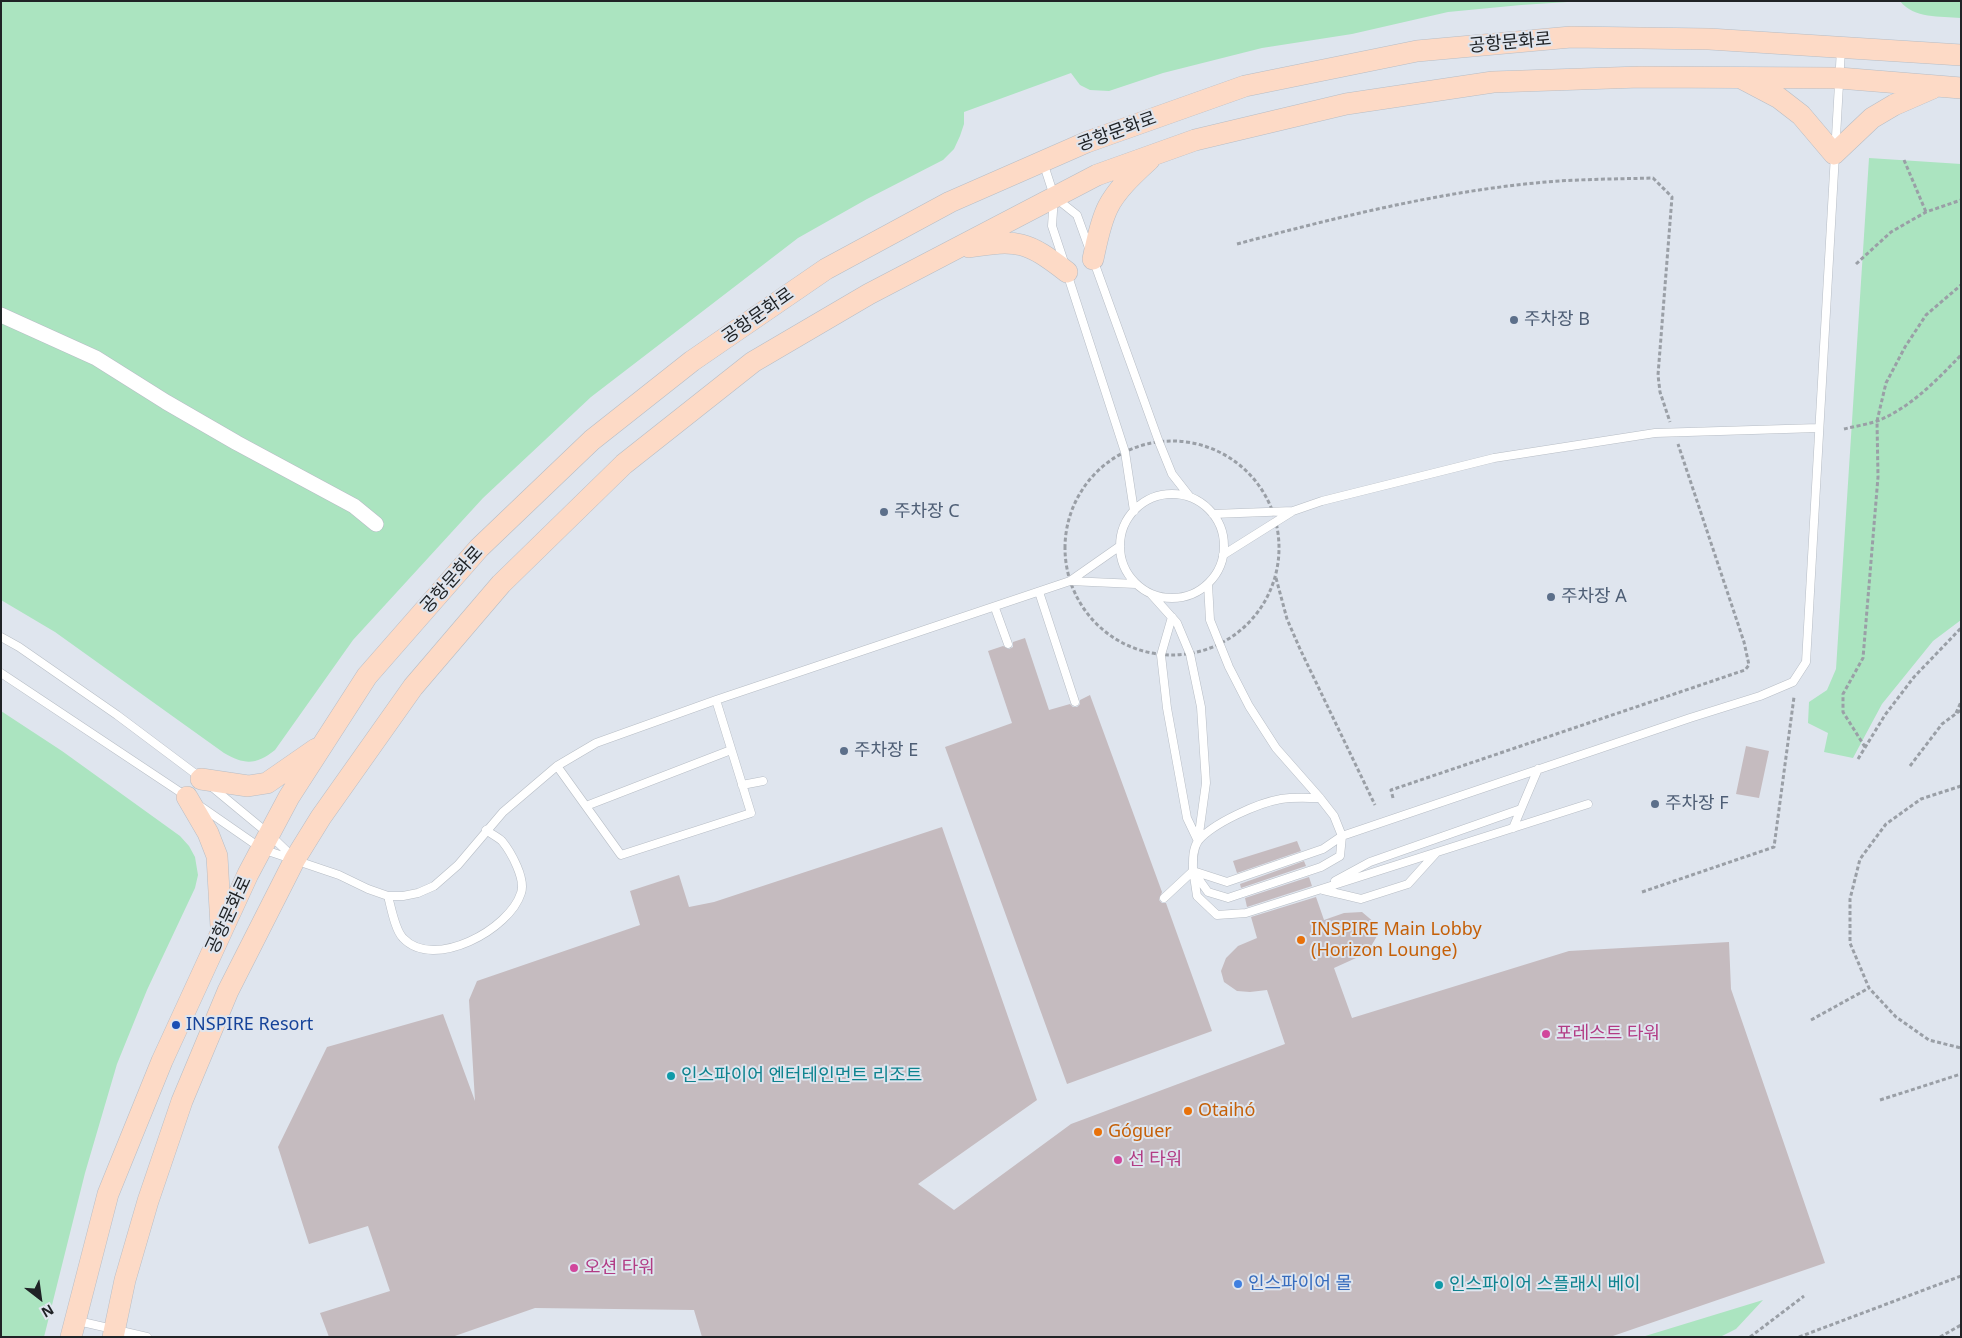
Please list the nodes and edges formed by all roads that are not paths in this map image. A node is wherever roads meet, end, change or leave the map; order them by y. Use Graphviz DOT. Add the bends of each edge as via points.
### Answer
graph roads {
  1 [pos="1841,47"];
  2 [pos="1961,55"];
  3 [pos="1738,77"];
  4 [pos="1839,78"];
  5 [pos="1937,86"];
  6 [pos="1961,88"];
  7 [pos="1156,154"];
  8 [pos="1834,154"];
  9 [pos="1042,160"];
  10 [pos="1054,196"];
  11 [pos="952,250"];
  12 [pos="1093,259"];
  13 [pos="1067,272"];
  14 [pos="1,315"];
  15 [pos="1818,428"];
  16 [pos="1190,497"];
  17 [pos="1134,511"];
  18 [pos="1292,511"];
  19 [pos="1213,514"];
  20 [pos="376,524"];
  21 [pos="1120,546"];
  22 [pos="1223,555"];
  23 [pos="1070,582"];
  24 [pos="1136,584"];
  25 [pos="1208,584"];
  26 [pos="1039,592"];
  27 [pos="1150,593"];
  28 [pos="995,608"];
  29 [pos="1172,617"];
  30 [pos="1,637"];
  31 [pos="1008,644"];
  32 [pos="1,673"];
  33 [pos="716,700"];
  34 [pos="1075,702"];
  35 [pos="324,743"];
  36 [pos="732,750"];
  37 [pos="557,766"];
  38 [pos="1538,769"];
  39 [pos="201,779"];
  40 [pos="763,781"];
  41 [pos="742,785"];
  42 [pos="187,797"];
  43 [pos="1320,798"];
  44 [pos="1588,804"];
  45 [pos="586,806"];
  46 [pos="1521,809"];
  47 [pos="1513,828"];
  48 [pos="486,830"];
  49 [pos="1342,836"];
  50 [pos="1198,841"];
  51 [pos="266,842"];
  52 [pos="1437,852"];
  53 [pos="295,859"];
  54 [pos="1193,872"];
  55 [pos="1321,889"];
  56 [pos="388,896"];
  57 [pos="1164,898"];
  58 [pos="221,932"];
  59 [pos="73,1328"];
  60 [pos="114,1333"];
  61 [pos="146,1337"];
  1 -- 2 [label="street, 공항문화로"];
  1 -- 4 [label="lane"];
  1 -- 9 [label="street, 공항문화로" via="1710,39 1571,37 1417,51 1245,86"];
  3 -- 4 [label="street, 공항문화로"];
  3 -- 7 [label="street, 공항문화로" via="1640,76 1493,82 1346,104 1195,140"];
  3 -- 8 [label="street" via="1779,98 1794,110"];
  4 -- 5 [label="street, 공항문화로"];
  4 -- 8 [label="lane"];
  5 -- 6 [label="street, 공항문화로"];
  5 -- 8 [label="street" via="1872,118"];
  7 -- 10 [label="street, 공항문화로" via="1097,175"];
  7 -- 12 [label="street" via="1130,178 1109,205"];
  8 -- 15 [label="lane"];
  9 -- 10 [label="lane"];
  9 -- 35 [label="street, 공항문화로" via="950,202 826,269 692,361 592,440 479,548 367,676"];
  10 -- 11 [label="street, 공항문화로"];
  10 -- 12 [label="lane" via="1077,215"];
  10 -- 13 [label="lane" via="1052,226"];
  11 -- 13 [label="street" via="1001,242 1023,244 1044,254"];
  11 -- 53 [label="street, 공항문화로" via="753,362 624,464 501,584 413,687"];
  12 -- 16 [label="lane" via="1172,474"];
  13 -- 17 [label="lane" via="1125,452"];
  14 -- 20 [label="street" via="96,358 237,444 354,506"];
  15 -- 18 [label="lane" via="1655,433 1494,458"];
  15 -- 38 [label="lane" via="1806,662 1793,682 1760,696"];
  16 -- 17 [label="lane" via="1160,496 1146,501"];
  16 -- 19 [label="lane"];
  17 -- 21 [label="lane" via="1122,533"];
  18 -- 19 [label="lane"];
  18 -- 22 [label="lane"];
  19 -- 22 [label="lane" via="1222,533"];
  21 -- 23 [label="lane"];
  21 -- 24 [label="lane" via="1125,566"];
  22 -- 25 [label="lane"];
  23 -- 24 [label="lane"];
  23 -- 26 [label="lane"];
  24 -- 27 [label="lane"];
  25 -- 27 [label="lane" via="1195,593 1180,597 1165,598"];
  25 -- 43 [label="lane" via="1210,620 1248,706 1276,748"];
  26 -- 28 [label="lane"];
  26 -- 34 [label="lane"];
  27 -- 29 [label="lane"];
  28 -- 31 [label="lane"];
  28 -- 33 [label="lane"];
  29 -- 50 [label="lane" via="1161,655 1167,708 1187,818"];
  29 -- 50 [label="lane" via="1190,654 1201,707 1206,783"];
  30 -- 39 [label="lane" via="108,709"];
  32 -- 42 [label="lane"];
  33 -- 36 [label="lane"];
  33 -- 37 [label="lane" via="596,743"];
  35 -- 39 [label="street" via="267,783 248,786"];
  35 -- 51 [label="street, 공항문화로" via="289,797"];
  36 -- 41 [label="lane"];
  36 -- 45 [label="lane"];
  37 -- 45 [label="lane"];
  37 -- 48 [label="lane"];
  38 -- 46 [label="lane"];
  38 -- 49 [label="lane"];
  39 -- 51 [label="lane"];
  40 -- 41 [label="lane"];
  41 -- 45 [label="lane" via="751,813 621,855"];
  42 -- 51 [label="lane"];
  42 -- 58 [label="street" via="217,856"];
  43 -- 49 [label="lane" via="1334,816"];
  43 -- 50 [label="lane" via="1281,799 1248,808 1222,822"];
  44 -- 47 [label="lane"];
  46 -- 47 [label="lane"];
  46 -- 55 [label="lane" via="1370,862"];
  47 -- 52 [label="lane"];
  48 -- 56 [label="lane" via="458,865 434,886 418,893"];
  48 -- 56 [label="lane" via="502,841 521,874 522,892 516,905 495,926 470,942 445,950 420,950 402,938"];
  49 -- 54 [label="lane" via="1322,849 1227,882"];
  49 -- 54 [label="lane" via="1340,856 1321,867 1228,898 1208,892"];
  50 -- 54 [label="lane" via="1193,852"];
  51 -- 53 [label="lane"];
  51 -- 53 [label="lane"];
  51 -- 58 [label="street, 공항문화로"];
  52 -- 55 [label="lane"];
  52 -- 55 [label="lane" via="1408,884 1361,899"];
  53 -- 56 [label="lane"];
  53 -- 60 [label="street, 공항문화로" via="228,991 182,1101 145,1210"];
  54 -- 55 [label="lane" via="1197,896 1217,915 1246,913"];
  54 -- 57 [label="lane"];
  58 -- 59 [label="street, 공항문화로" via="162,1062 108,1194"];
  59 -- 60 [label="lane"];
  60 -- 61 [label="lane"];
}
